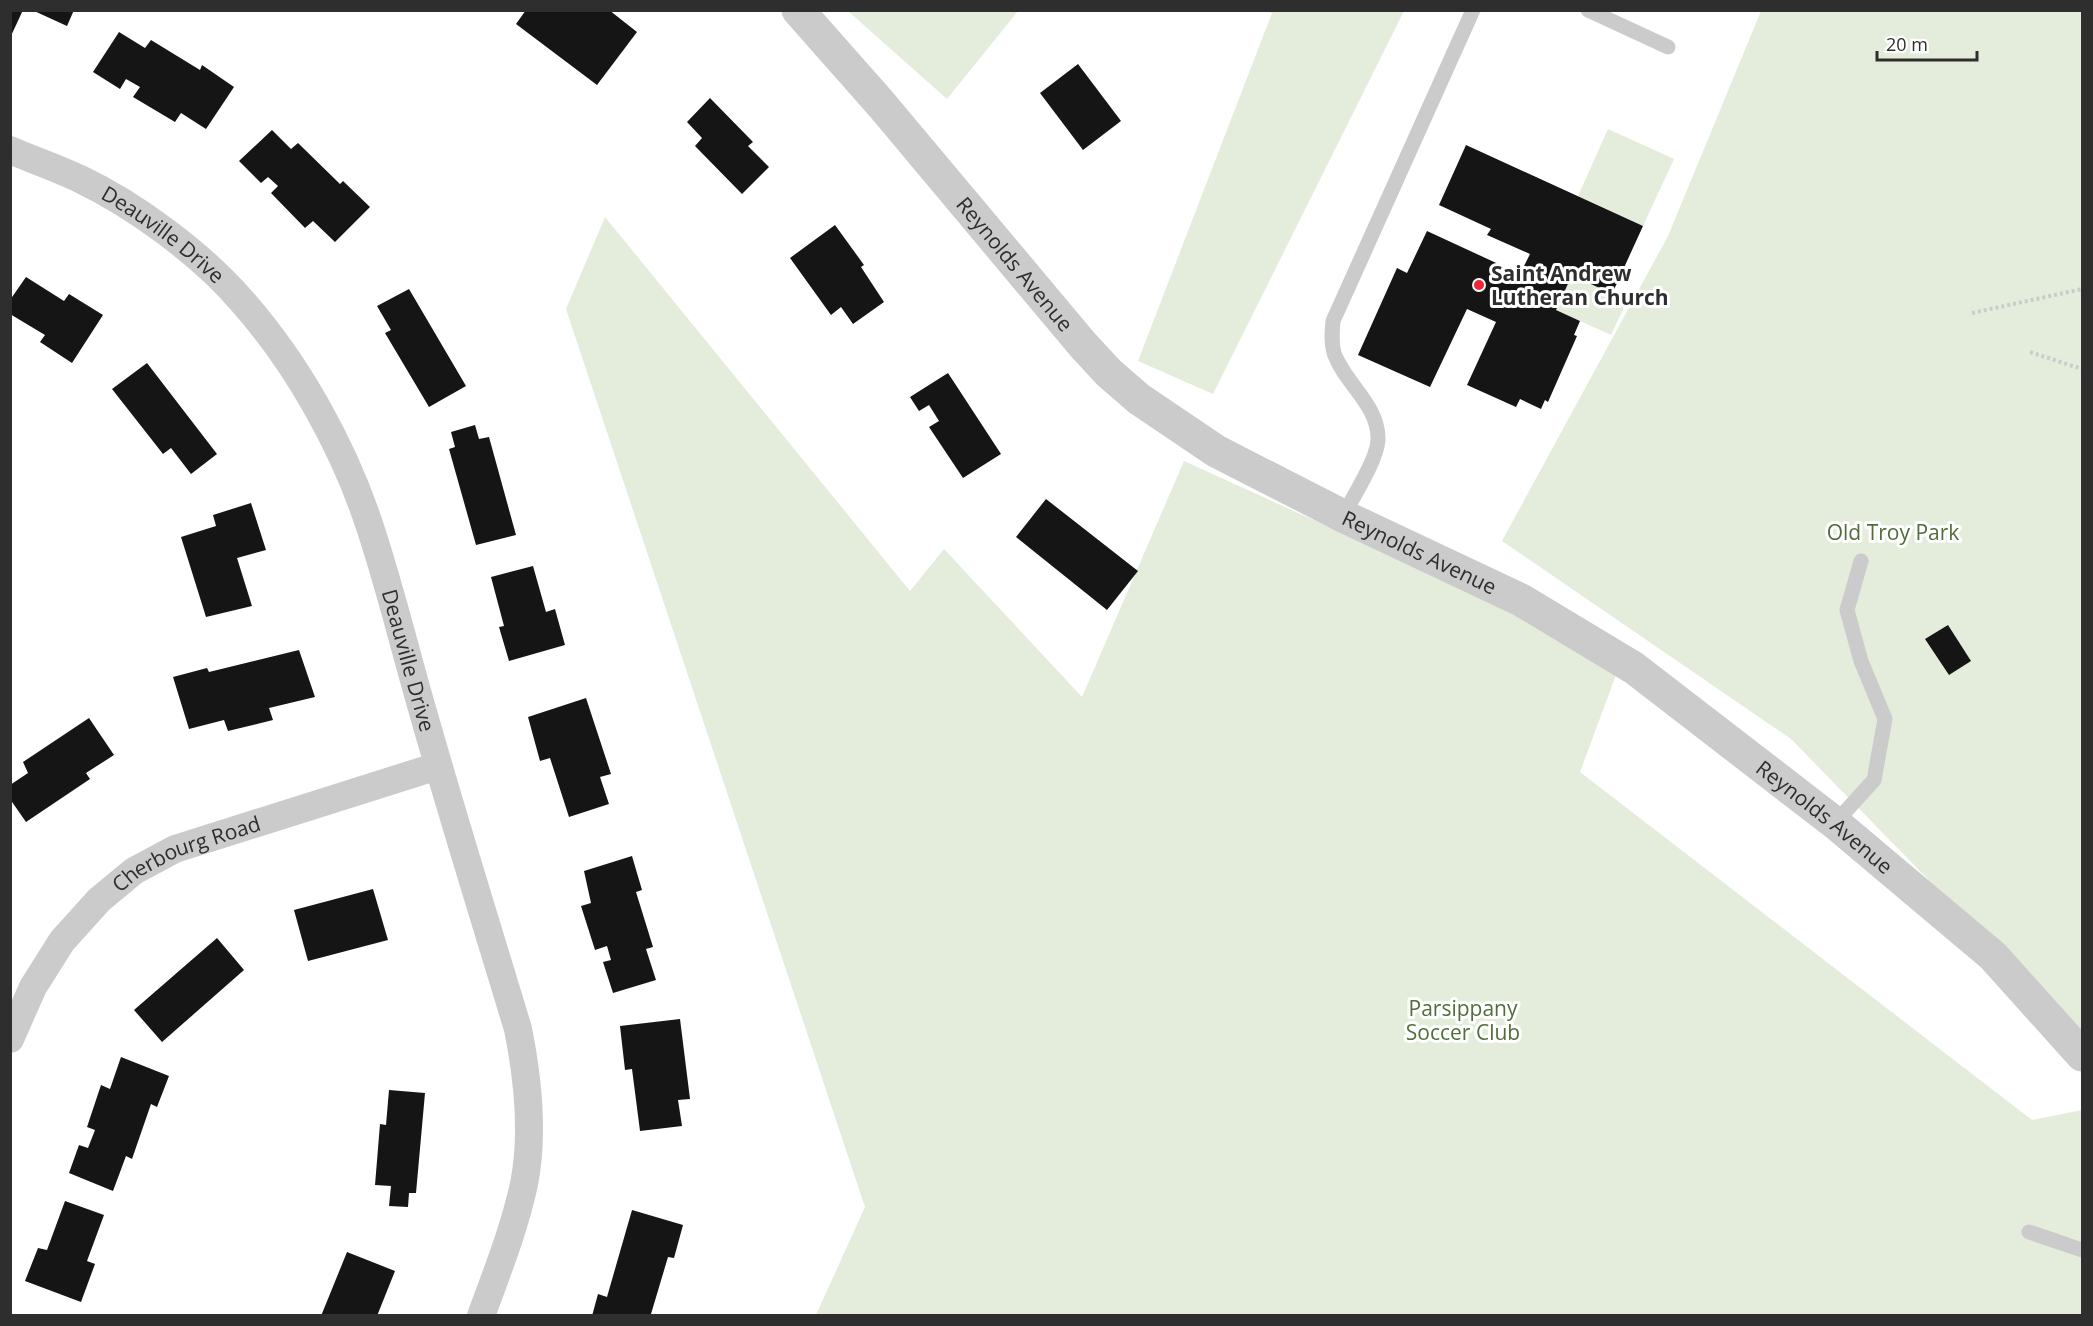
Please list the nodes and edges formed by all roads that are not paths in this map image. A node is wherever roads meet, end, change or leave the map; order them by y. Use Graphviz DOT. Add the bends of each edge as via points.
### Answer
graph roads {
  1 [pos="798,10"];
  2 [pos="1473,10"];
  3 [pos="1588,10"];
  4 [pos="1668,47"];
  5 [pos="10,150"];
  6 [pos="1343,516"];
  7 [pos="1861,561"];
  8 [pos="438,766"];
  9 [pos="1835,824"];
  10 [pos="10,1039"];
  11 [pos="2082,1054"];
  12 [pos="2030,1232"];
  13 [pos="2082,1250"];
  14 [pos="481,1316"];
  1 -- 6 [label="street, Reynolds Avenue" via="1109,373 1139,399 1216,452"];
  2 -- 6 [label="lane" via="1333,321 1334,352 1371,412 1378,440 1376,452"];
  3 -- 4 [label="lane"];
  5 -- 8 [label="street, Deauville Drive" via="81,179 134,210 190,251 240,299 274,341 312,399 370,525"];
  6 -- 9 [label="street, Reynolds Avenue" via="1521,600 1634,668"];
  7 -- 9 [label="lane" via="1847,610 1861,661 1885,719 1874,780"];
  8 -- 10 [label="street, Cherbourg Road" via="175,849 134,871 99,900 62,941 33,987"];
  8 -- 14 [label="street, Deauville Drive" via="518,1029 525,1067 529,1136 524,1182 510,1239"];
  9 -- 11 [label="street, Reynolds Avenue" via="1993,956"];
  12 -- 13 [label="lane"];
}
